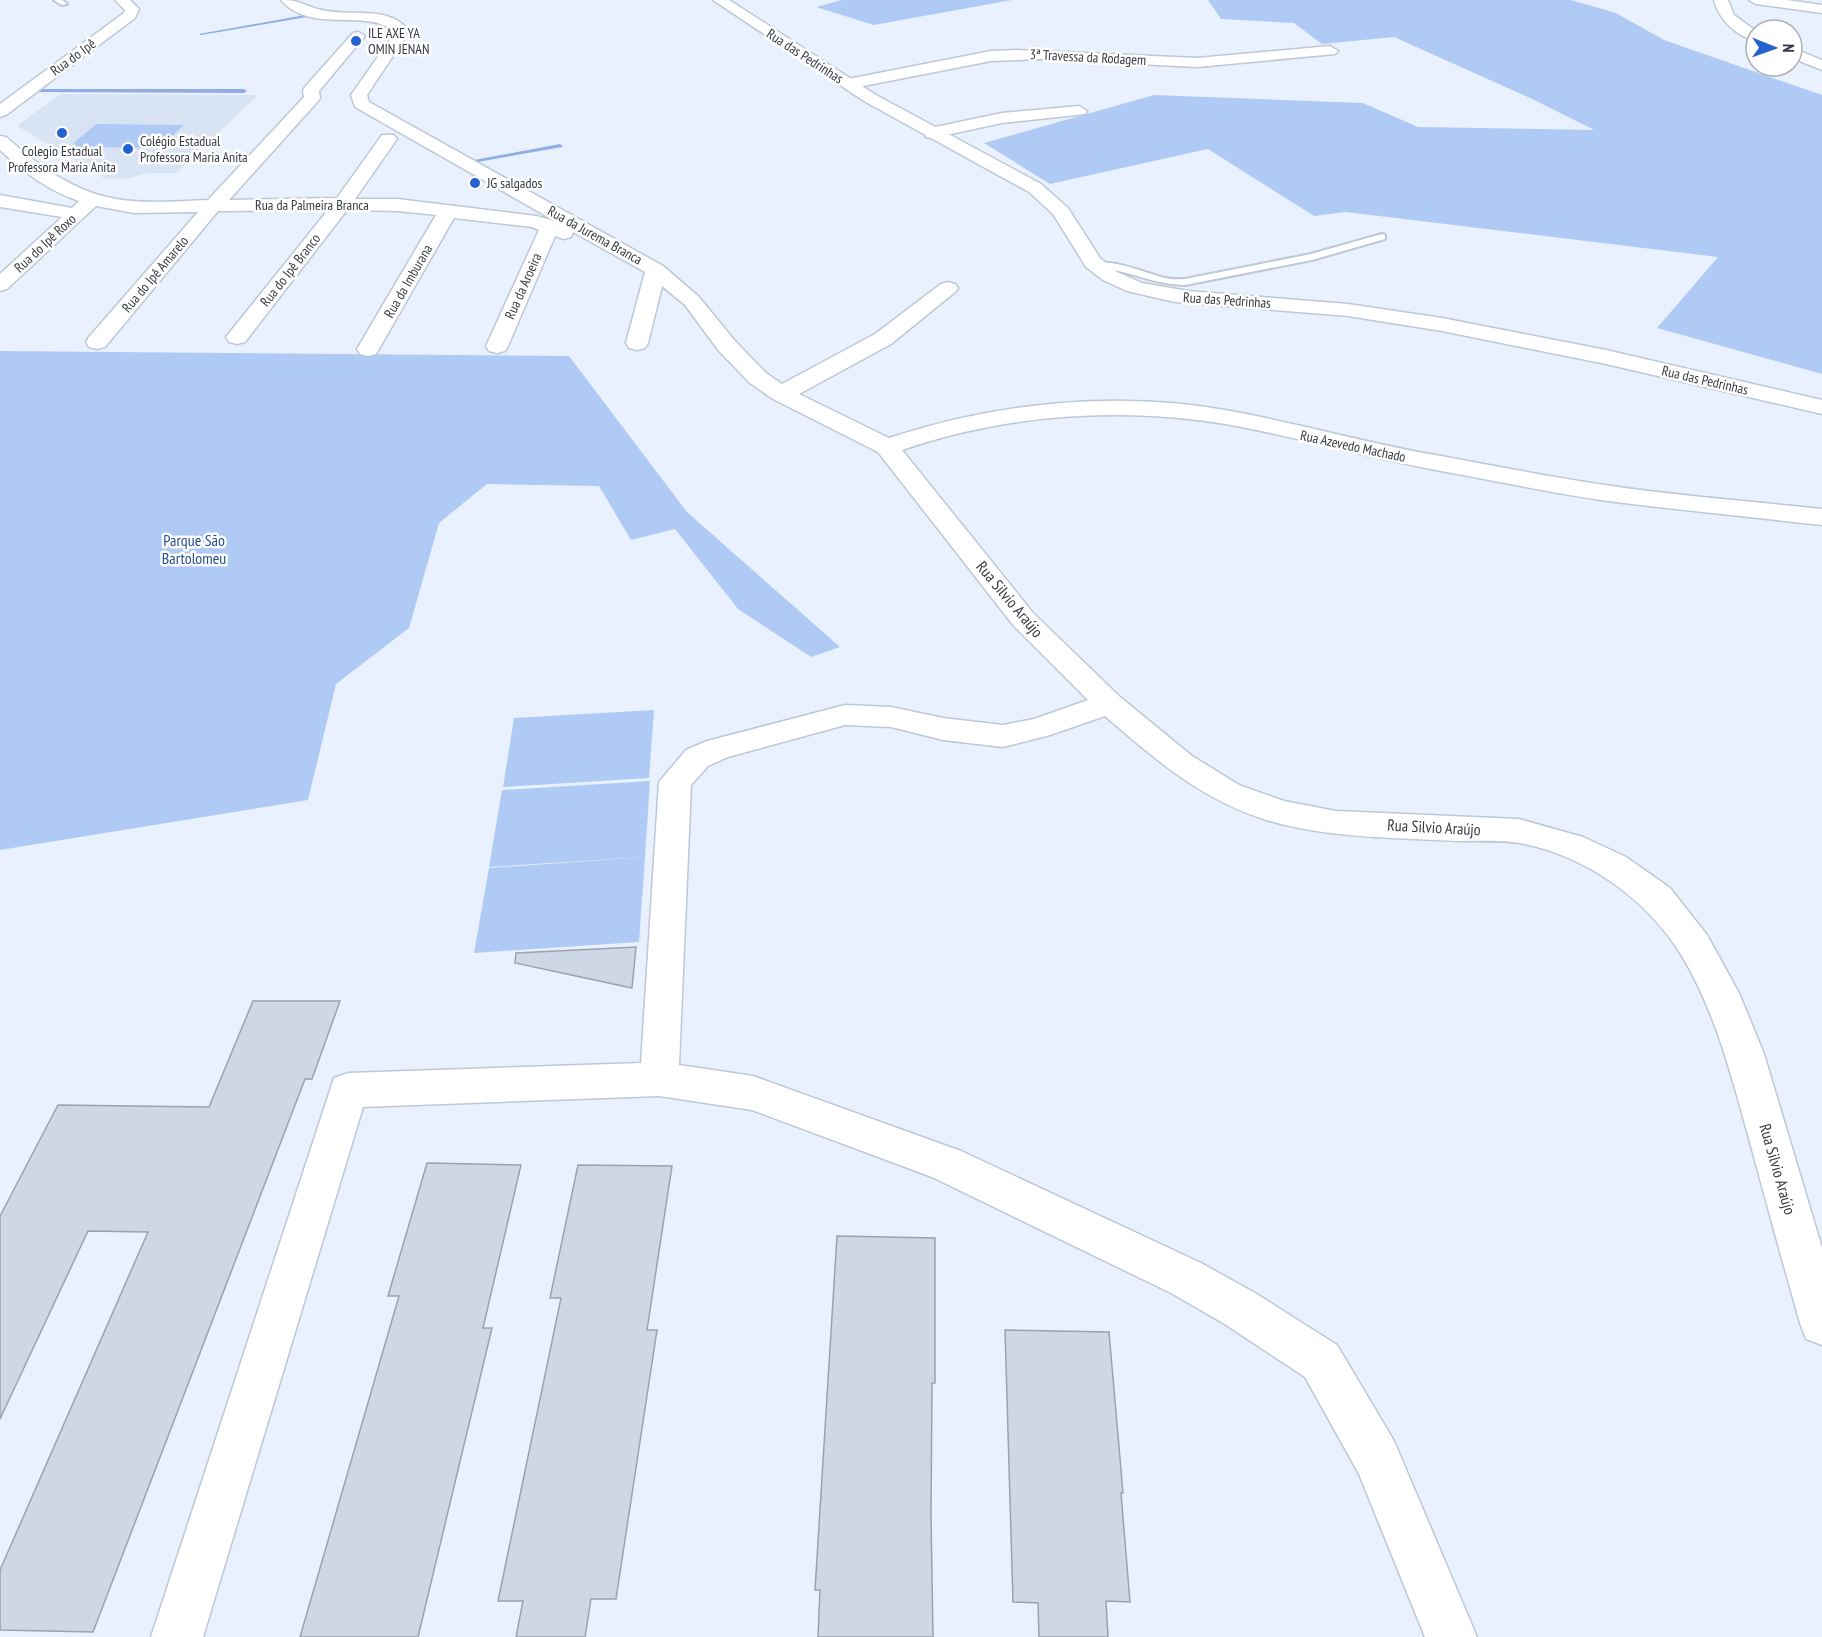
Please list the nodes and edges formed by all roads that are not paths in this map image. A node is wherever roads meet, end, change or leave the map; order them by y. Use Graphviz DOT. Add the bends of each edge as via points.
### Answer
graph roads {
  1 [pos="122,0"];
  2 [pos="288,0"];
  3 [pos="720,0"];
  4 [pos="1721,0"];
  5 [pos="1756,0"];
  6 [pos="1822,9"];
  7 [pos="1744,30"];
  8 [pos="358,36"];
  9 [pos="1330,51"];
  10 [pos="1804,58"];
  11 [pos="1822,65"];
  12 [pos="848,84"];
  13 [pos="1079,111"];
  14 [pos="0,112"];
  15 [pos="932,133"];
  16 [pos="388,140"];
  17 [pos="0,141"];
  18 [pos="0,201"];
  19 [pos="342,204"];
  20 [pos="213,206"];
  21 [pos="83,207"];
  22 [pos="447,213"];
  23 [pos="550,226"];
  24 [pos="1382,237"];
  25 [pos="635,258"];
  26 [pos="1095,266"];
  27 [pos="656,270"];
  28 [pos="0,285"];
  29 [pos="948,288"];
  30 [pos="237,337"];
  31 [pos="97,342"];
  32 [pos="637,344"];
  33 [pos="496,346"];
  34 [pos="369,349"];
  35 [pos="781,394"];
  36 [pos="1822,406"];
  37 [pos="887,447"];
  38 [pos="1822,517"];
  39 [pos="1109,704"];
  40 [pos="659,1079"];
  41 [pos="1822,1323"];
  42 [pos="177,1637"];
  43 [pos="1451,1637"];
  1 -- 14 [label="street, Rua do Ipê" via="132,9 130,15"];
  2 -- 25 [label="street, Rua da Jurema Branca" via="314,14 395,23 400,29 398,38 359,94 361,104"];
  3 -- 12 [label="street, Rua das Pedrinhas"];
  4 -- 7 [label="street" via="1723,9"];
  5 -- 6 [label="street"];
  8 -- 20 [label="street, Rua do Ipê Amarelo" via="311,90 312,98"];
  9 -- 12 [label="street, 3ª Travessa da Rodagem" via="1186,63 1015,53"];
  10 -- 11 [label="street"];
  12 -- 15 [label="street, Rua das Pedrinhas"];
  13 -- 15 [label="street" via="1002,118"];
  15 -- 26 [label="street, Rua das Pedrinhas" via="1052,200"];
  16 -- 19 [label="street, Rua do Ipê Branco"];
  17 -- 21 [label="street, Rua da Palmeira Branca" via="19,159 64,188"];
  18 -- 21 [label="street"];
  19 -- 20 [label="street, Rua da Palmeira Branca"];
  19 -- 22 [label="street, Rua da Palmeira Branca" via="399,205"];
  19 -- 30 [label="street, Rua do Ipê Branco"];
  20 -- 21 [label="street, Rua da Palmeira Branca"];
  20 -- 31 [label="street, Rua do Ipê Amarelo"];
  21 -- 28 [label="street, Rua do Ipê Roxo"];
  22 -- 23 [label="street, Rua da Palmeira Branca"];
  22 -- 34 [label="street, Rua da Imburana"];
  23 -- 25 [label="street, Rua da Palmeira Branca" via="604,251"];
  23 -- 33 [label="street, Rua da Aroeira"];
  24 -- 26 [label="lane" via="1312,257 1185,282 1167,282 1117,267"];
  25 -- 27 [label="street, Rua da Jurema Branca"];
  26 -- 36 [label="street, Rua das Pedrinhas" via="1122,282 1151,292 1345,310 1471,329"];
  27 -- 32 [label="street"];
  27 -- 35 [label="street, Rua da Jurema Branca" via="692,301 744,364"];
  29 -- 35 [label="street" via="883,339"];
  35 -- 37 [label="street, Rua da Jurema Branca"];
  37 -- 38 [label="street, Rua Azevedo Machado" via="932,432 1015,415 1150,409 1230,418 1393,455 1606,493"];
  37 -- 39 [label="street, Rua Silvio Araújo" via="1023,619"];
  39 -- 40 [label="street" via="1003,736 943,729 891,717 845,715 697,758 675,783"];
  39 -- 41 [label="street, Rua Silvio Araújo" via="1181,764 1228,793 1280,812 1336,823 1519,831 1571,846 1614,866 1658,898 1694,945 1720,993 1745,1054"];
  40 -- 42 [label="street" via="348,1090"];
  40 -- 43 [label="street" via="753,1093 946,1164 1186,1278 1321,1361 1377,1458"];
}
